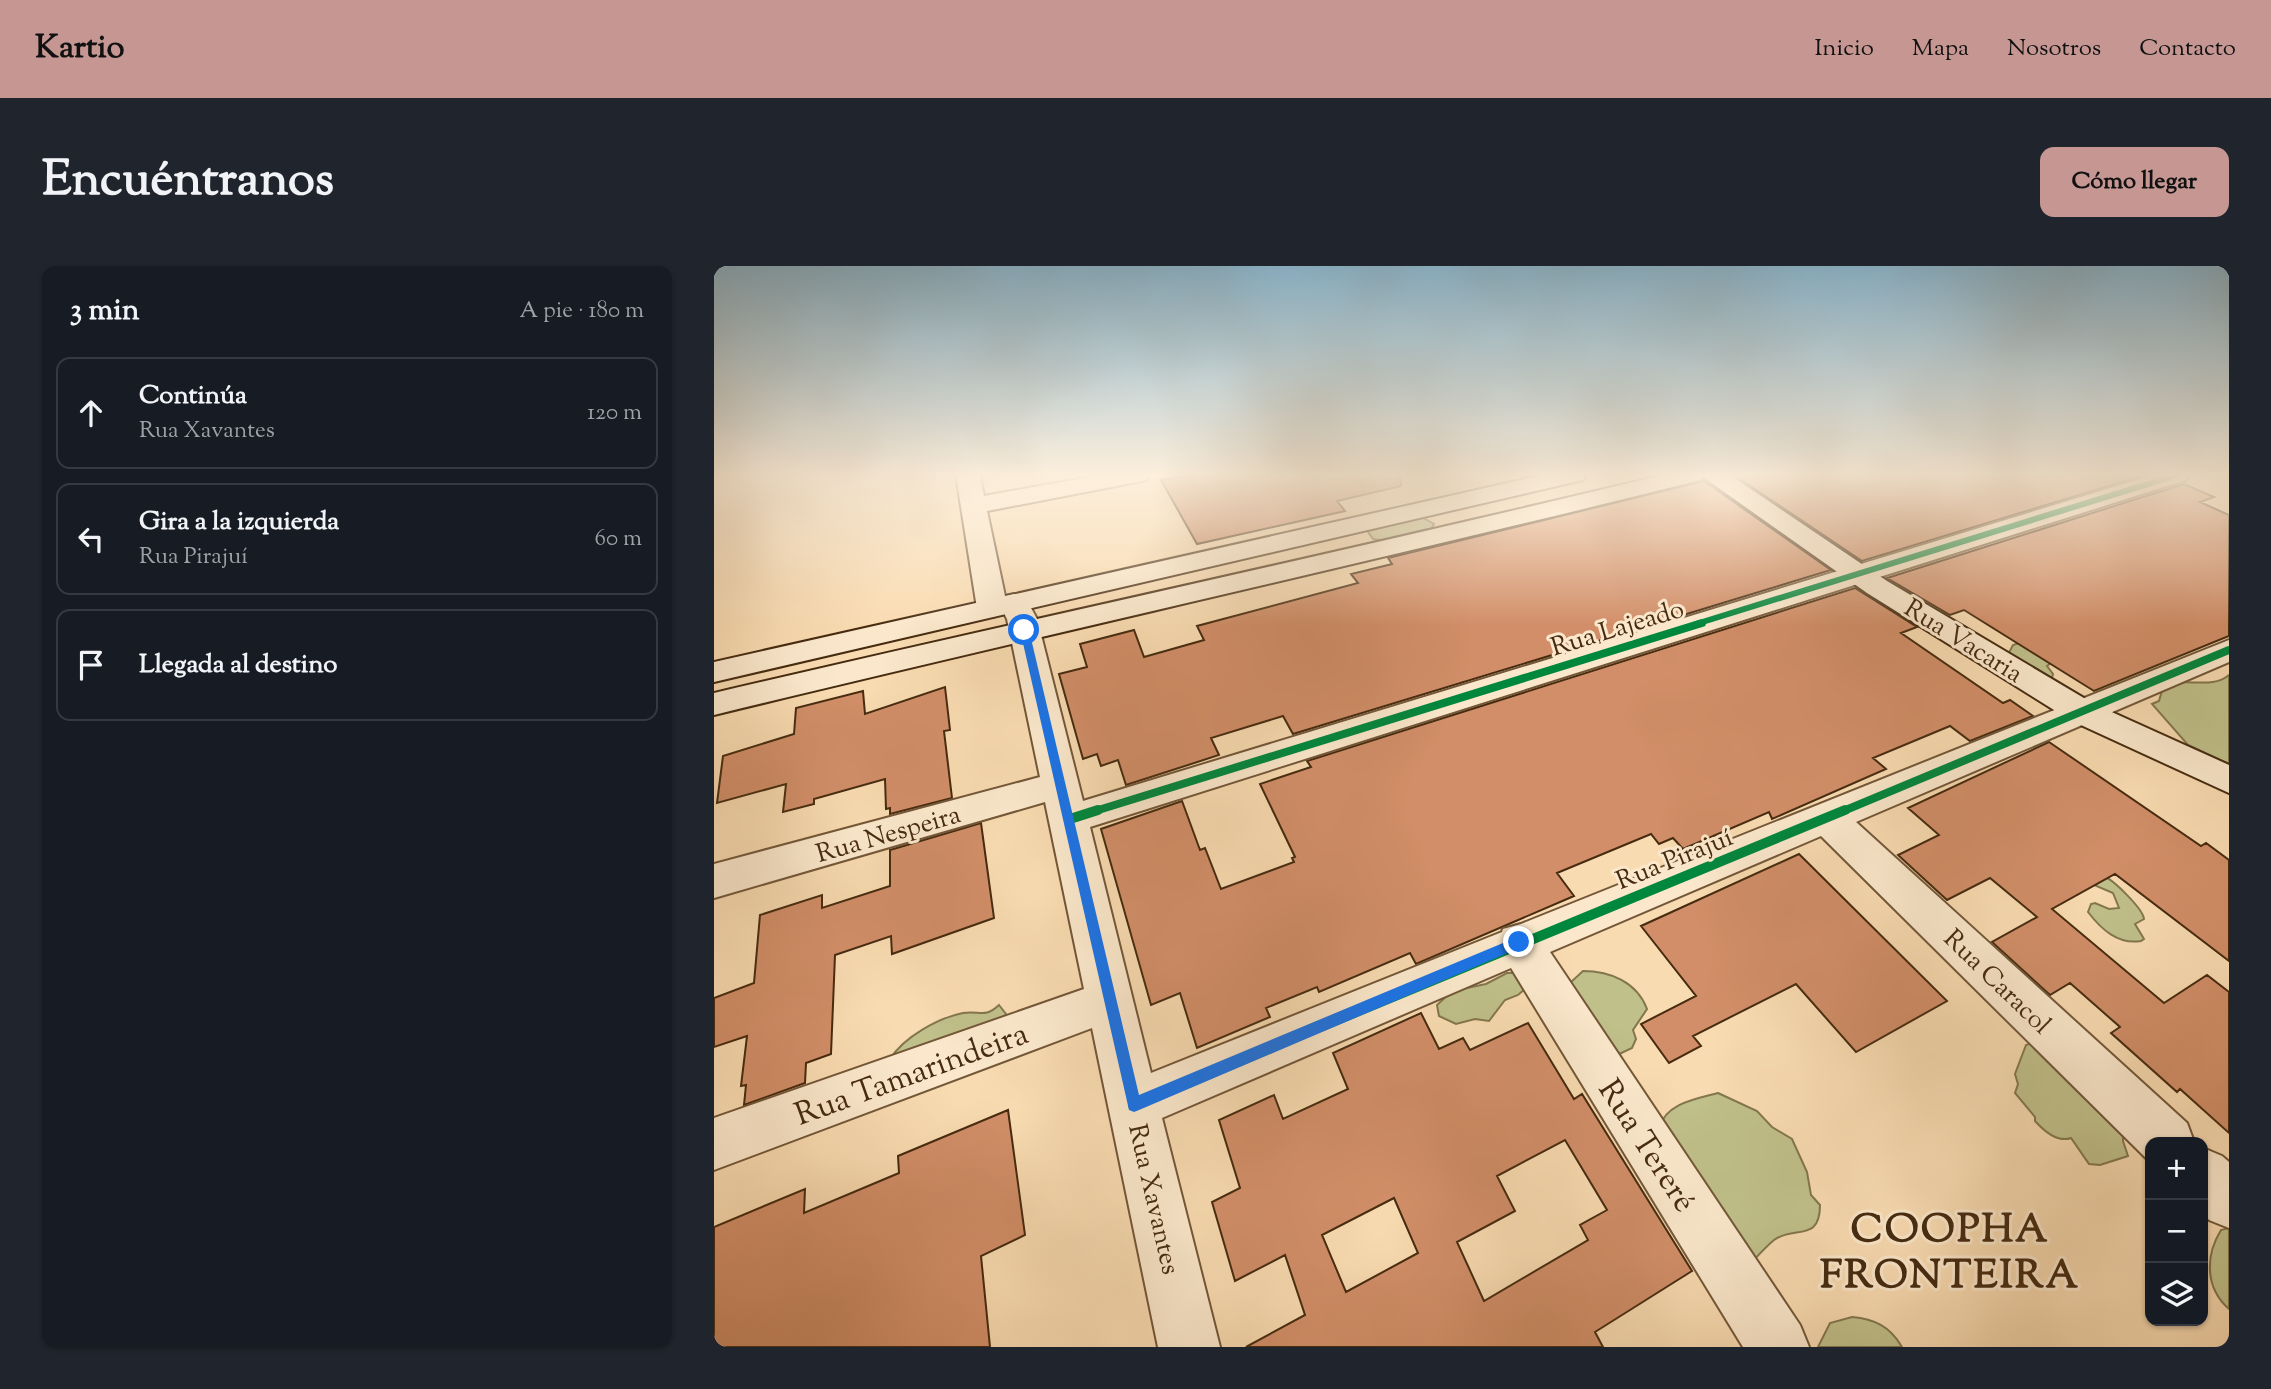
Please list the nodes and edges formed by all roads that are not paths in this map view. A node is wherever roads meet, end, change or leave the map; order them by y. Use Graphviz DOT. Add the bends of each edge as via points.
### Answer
graph roads {
  1 [pos="980,525"];
  2 [pos="1369,525"];
  3 [pos="1488,525"];
  4 [pos="1788,525"];
  5 [pos="2015,525"];
  6 [pos="1859,574"];
  7 [pos="1010,614"];
  8 [pos="2229,650"];
  9 [pos="714,672"];
  10 [pos="714,704"];
  11 [pos="2082,712"];
  12 [pos="2229,780"];
  13 [pos="1066,802"];
  14 [pos="1828,819"];
  15 [pos="714,881"];
  16 [pos="1519,942"];
  17 [pos="1109,1002"];
  18 [pos="1134,1104"];
  19 [pos="2163,1137"];
  20 [pos="714,1144"];
  21 [pos="2208,1180"];
  22 [pos="2229,1200"];
  23 [pos="1189,1347"];
  24 [pos="1778,1347"];
  1 -- 7 [label="street, Rua Xavantes"];
  2 -- 7 [label="street"];
  3 -- 7 [label="street" via="1356,558"];
  4 -- 6 [label="street, Rua Vacaria"];
  5 -- 6 [label="street, Rua Lajeado"];
  6 -- 11 [label="street, Rua Vacaria"];
  6 -- 13 [label="street, Rua Lajeado"];
  7 -- 9 [label="street"];
  7 -- 10 [label="street"];
  7 -- 13 [label="street, Rua Xavantes"];
  8 -- 11 [label="street, Rua Pirajuí"];
  11 -- 12 [label="street, Rua Vacaria"];
  11 -- 14 [label="street, Rua Pirajuí"];
  13 -- 15 [label="street, Rua Nespeira"];
  13 -- 17 [label="street, Rua Xavantes"];
  14 -- 16 [label="street, Rua Pirajuí"];
  14 -- 19 [label="street, Rua Caracol"];
  16 -- 18 [label="street, Rua Pirajuí"];
  16 -- 24 [label="street, Rua Tereré"];
  17 -- 18 [label="street, Rua Xavantes"];
  17 -- 20 [label="street, Rua Tamarindeira"];
  18 -- 23 [label="street, Rua Xavantes"];
  21 -- 22 [label="street"];
}
